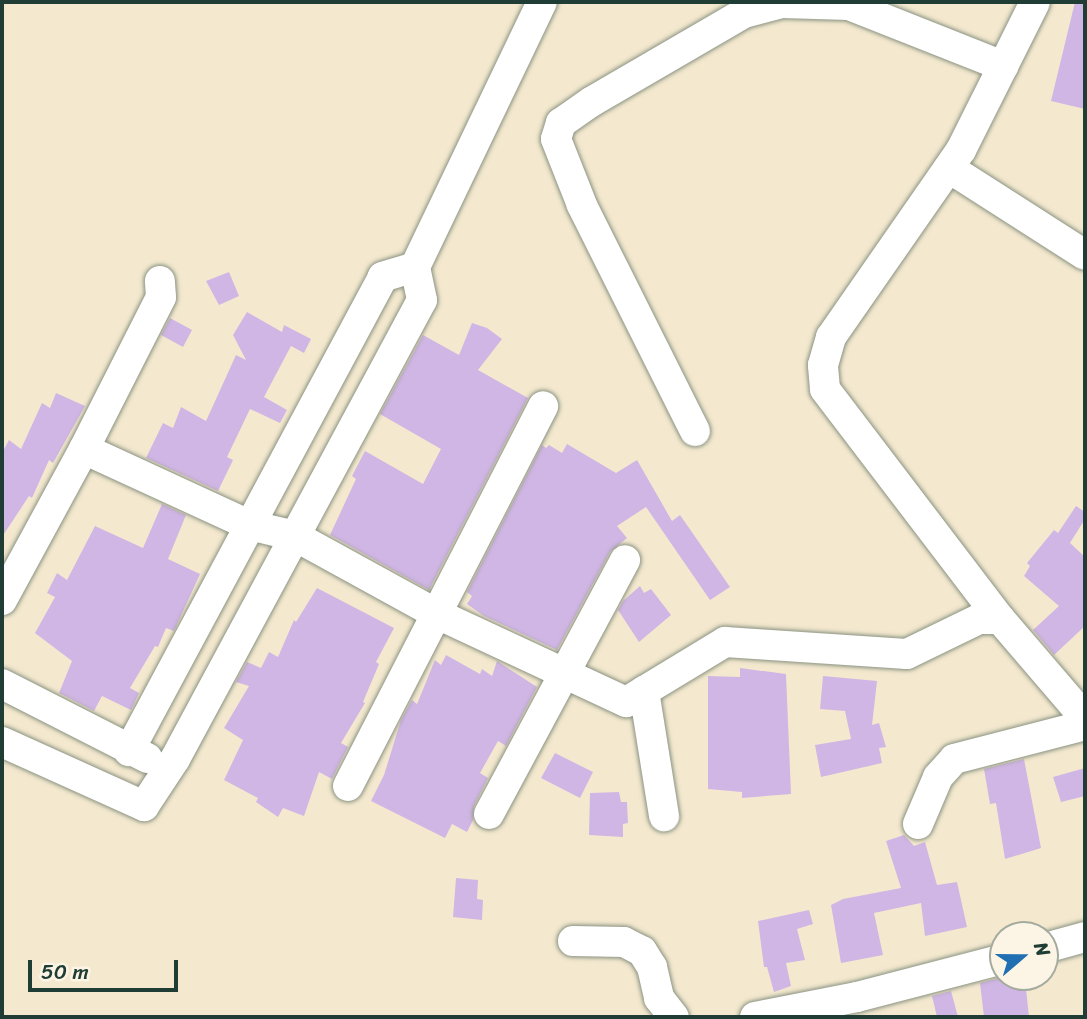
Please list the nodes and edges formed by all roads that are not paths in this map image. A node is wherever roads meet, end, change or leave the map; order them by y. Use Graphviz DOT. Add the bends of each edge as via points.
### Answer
graph roads {
  1 [pos="542,2"];
  2 [pos="1035,2"];
  3 [pos="1003,66"];
  4 [pos="949,168"];
  5 [pos="1085,255"];
  6 [pos="415,267"];
  7 [pos="160,281"];
  8 [pos="543,406"];
  9 [pos="695,431"];
  10 [pos="84,449"];
  11 [pos="249,524"];
  12 [pos="295,536"];
  13 [pos="625,560"];
  14 [pos="2,600"];
  15 [pos="435,613"];
  16 [pos="1000,619"];
  17 [pos="565,674"];
  18 [pos="2,684"];
  19 [pos="644,691"];
  20 [pos="1085,718"];
  21 [pos="1085,725"];
  22 [pos="2,741"];
  23 [pos="130,751"];
  24 [pos="170,767"];
  25 [pos="348,786"];
  26 [pos="489,814"];
  27 [pos="664,816"];
  28 [pos="918,824"];
  29 [pos="1085,937"];
  30 [pos="573,941"];
  31 [pos="1059,944"];
  32 [pos="989,963"];
  33 [pos="674,1017"];
  34 [pos="755,1017"];
  1 -- 6 [label="street"];
  2 -- 3 [label="street"];
  3 -- 4 [label="street"];
  3 -- 9 [label="street" via="849,5 782,3 744,13 561,123 556,139 582,205"];
  4 -- 5 [label="street"];
  4 -- 16 [label="street" via="831,337 823,365 825,389"];
  6 -- 11 [label="street" via="383,277"];
  6 -- 12 [label="street" via="422,300"];
  7 -- 10 [label="street" via="161,298"];
  8 -- 15 [label="street"];
  10 -- 11 [label="street"];
  10 -- 14 [label="street"];
  11 -- 12 [label="street"];
  11 -- 23 [label="street"];
  12 -- 15 [label="street"];
  12 -- 24 [label="street"];
  13 -- 17 [label="street"];
  15 -- 17 [label="street"];
  15 -- 25 [label="street"];
  16 -- 19 [label="street" via="979,619 908,654 725,642"];
  16 -- 20 [label="street"];
  17 -- 19 [label="street" via="626,702"];
  17 -- 26 [label="street"];
  18 -- 23 [label="street"];
  19 -- 27 [label="street"];
  21 -- 28 [label="street" via="954,759 938,777"];
  22 -- 24 [label="street" via="144,806"];
  23 -- 24 [label="street"];
  29 -- 31 [label="street"];
  30 -- 33 [label="street" via="624,942 642,951 652,967 659,998"];
  32 -- 34 [label="street" via="857,997"];
}
